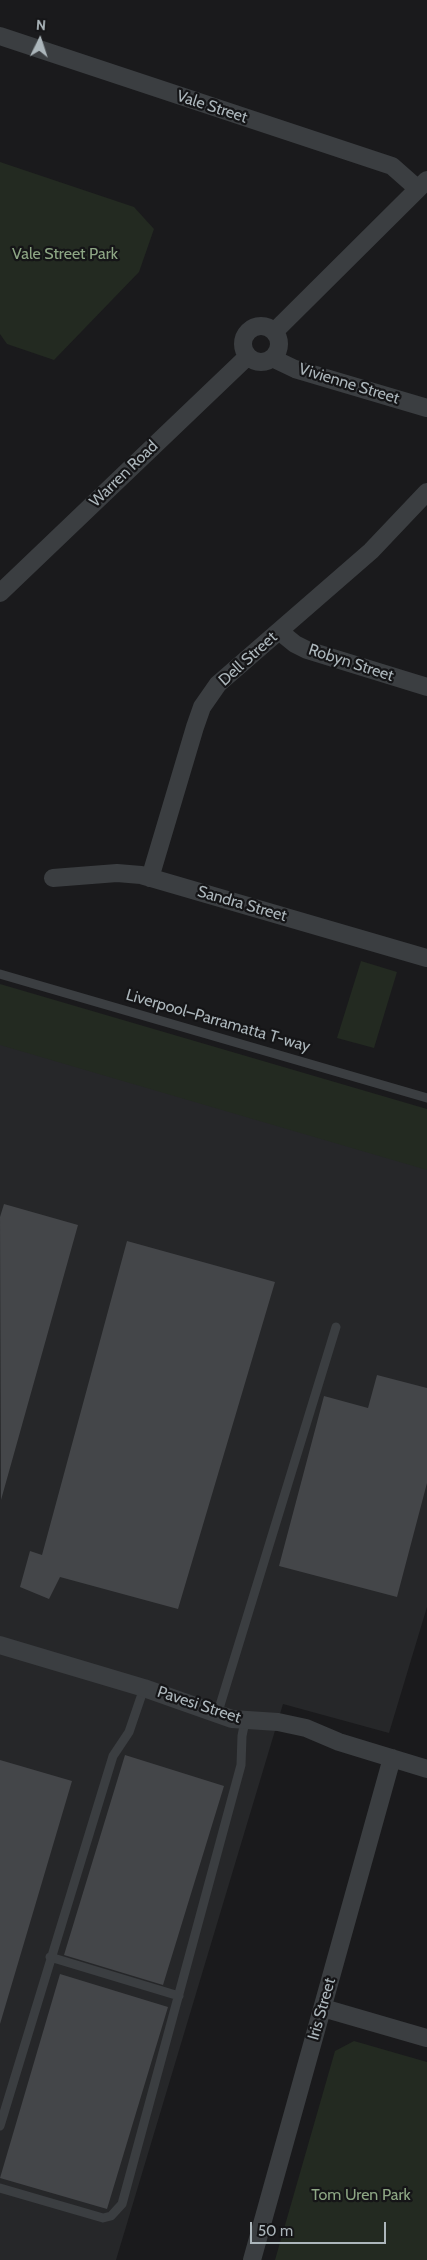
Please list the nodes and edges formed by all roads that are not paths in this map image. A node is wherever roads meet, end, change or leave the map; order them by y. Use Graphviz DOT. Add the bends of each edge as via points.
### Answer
graph roads {
  1 [pos="0,36"];
  2 [pos="422,185"];
  3 [pos="274,332"];
  4 [pos="248,356"];
  5 [pos="272,358"];
  6 [pos="427,408"];
  7 [pos="427,492"];
  8 [pos="0,593"];
  9 [pos="279,631"];
  10 [pos="427,686"];
  11 [pos="53,878"];
  12 [pos="150,878"];
  13 [pos="427,958"];
  14 [pos="0,974"];
  15 [pos="427,1098"];
  16 [pos="336,1327"];
  17 [pos="0,1645"];
  18 [pos="144,1688"];
  19 [pos="217,1715"];
  20 [pos="245,1721"];
  21 [pos="392,1758"];
  22 [pos="427,1769"];
  23 [pos="50,1957"];
  24 [pos="179,1996"];
  25 [pos="323,2008"];
  26 [pos="427,2038"];
  27 [pos="0,2126"];
  28 [pos="0,2188"];
  29 [pos="252,2260"];
  1 -- 2 [label="street, Vale Street" via="392,166"];
  2 -- 3 [label="street"];
  3 -- 4 [label="street" via="259,327 248,332 244,344"];
  3 -- 5 [label="street" via="279,349"];
  4 -- 5 [label="street" via="261,362"];
  4 -- 8 [label="street, Warren Road"];
  5 -- 6 [label="street, Vivienne Street"];
  7 -- 9 [label="street, Dell Street" via="371,552"];
  9 -- 10 [label="street, Robyn Street" via="307,650"];
  9 -- 12 [label="street, Dell Street" via="218,684 202,707"];
  11 -- 12 [label="street, Sandra Street" via="117,873"];
  12 -- 13 [label="street, Sandra Street"];
  14 -- 15 [label="lane, Liverpool–Parramatta T-way"];
  16 -- 19 [label="lane"];
  17 -- 18 [label="street, Pavesi Street"];
  18 -- 19 [label="street, Pavesi Street"];
  18 -- 23 [label="lane" via="129,1732 113,1756"];
  19 -- 20 [label="street, Pavesi Street"];
  20 -- 21 [label="street, Pavesi Street" via="278,1722 306,1728"];
  20 -- 24 [label="lane" via="242,1765"];
  21 -- 22 [label="street, Pavesi Street"];
  21 -- 25 [label="street, Iris Street"];
  23 -- 24 [label="lane"];
  23 -- 27 [label="lane"];
  24 -- 28 [label="lane" via="126,2195 117,2211 103,2218"];
  25 -- 26 [label="street"];
  25 -- 29 [label="street, Iris Street"];
}
